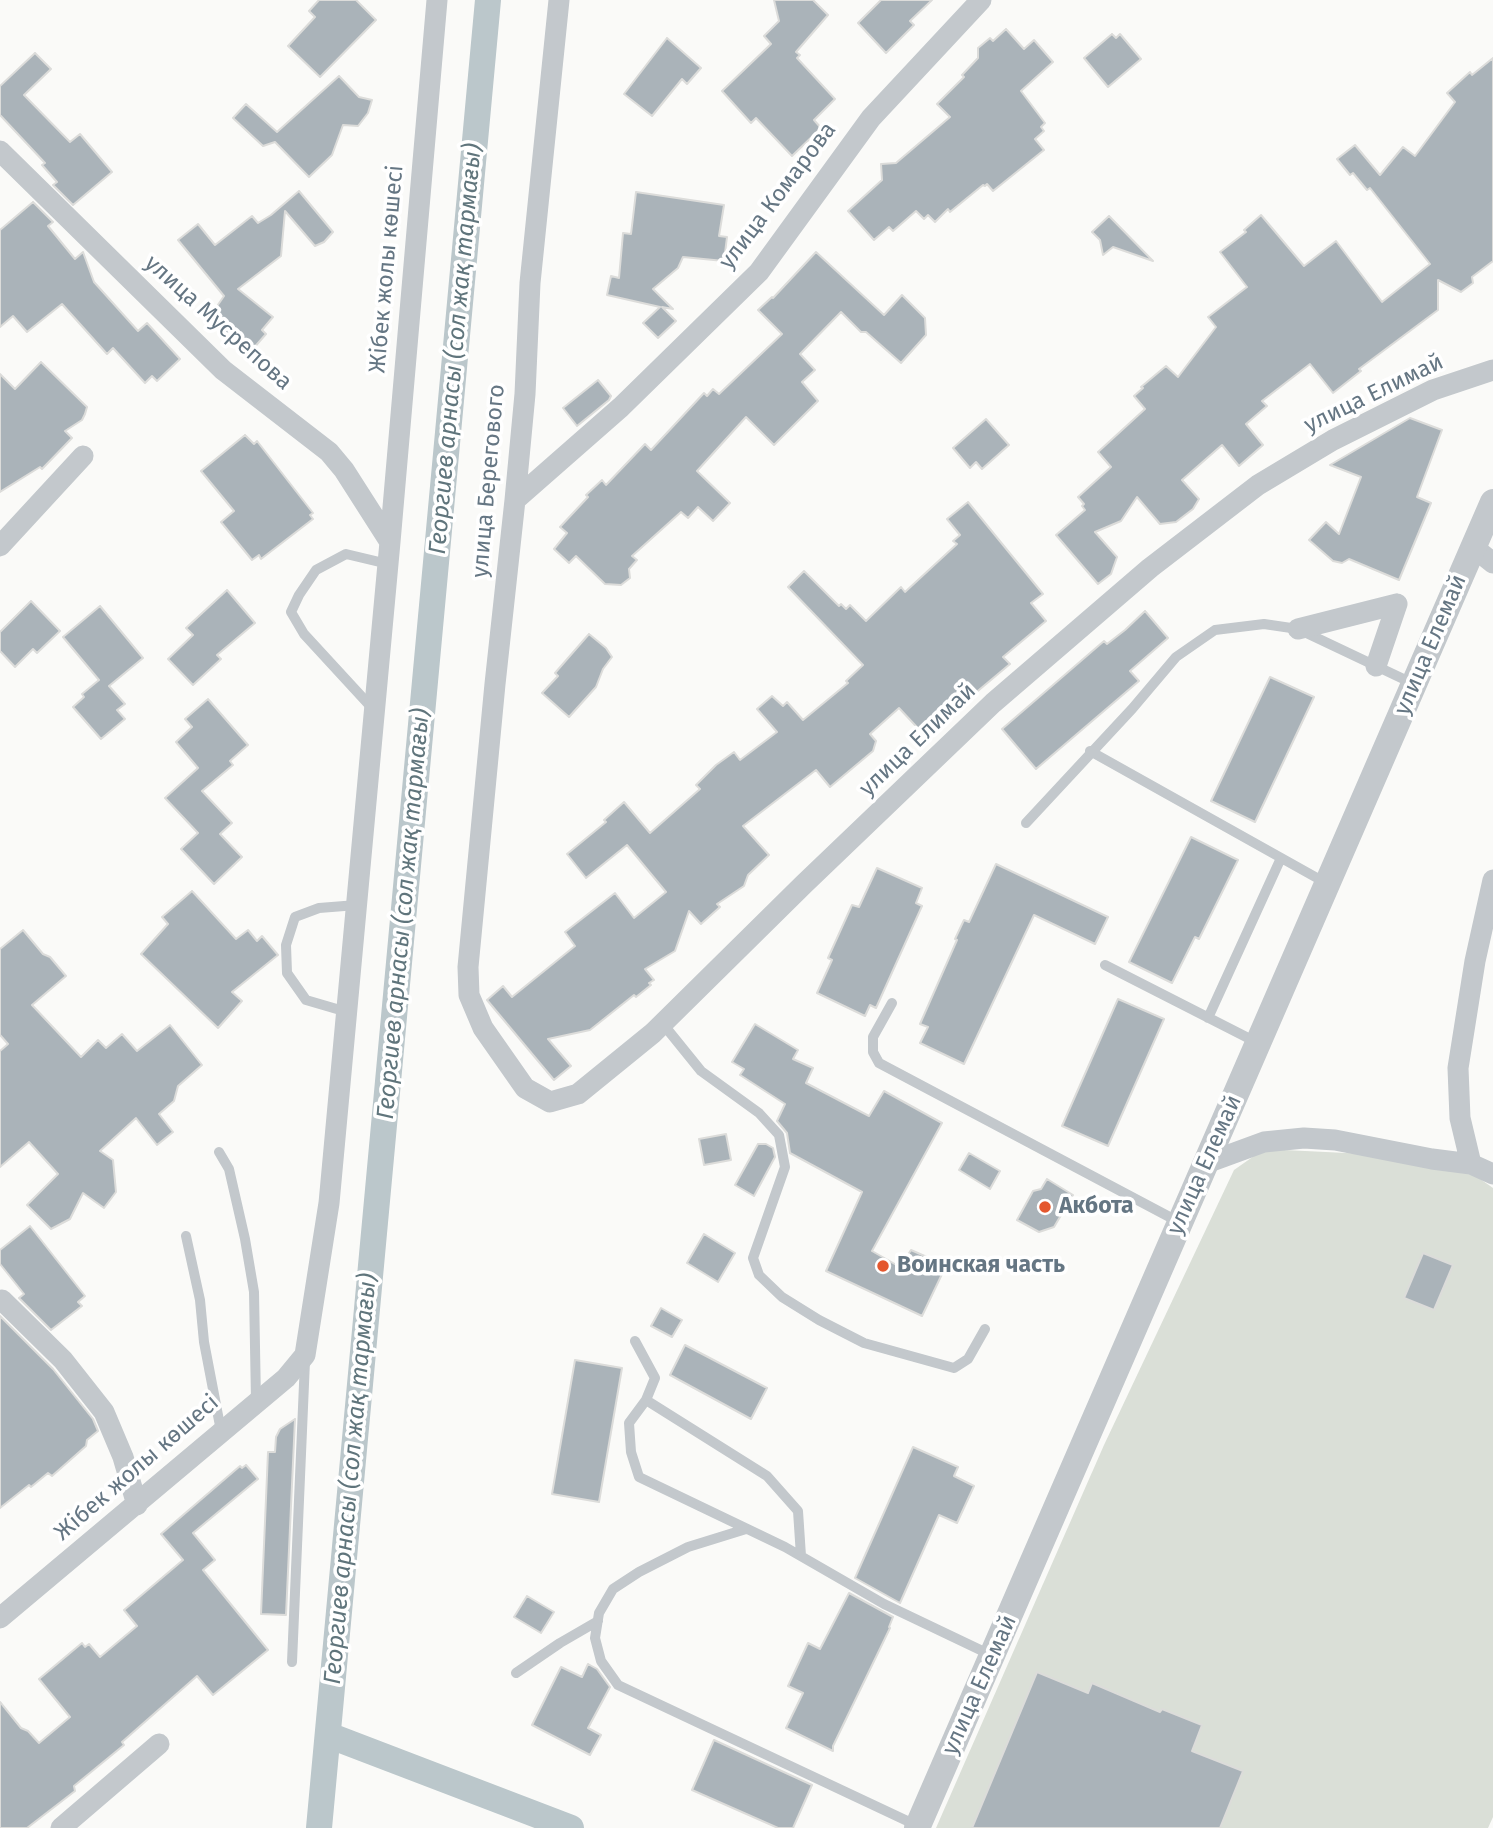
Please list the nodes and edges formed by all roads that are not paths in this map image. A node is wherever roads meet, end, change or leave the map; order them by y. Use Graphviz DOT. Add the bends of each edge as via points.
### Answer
graph roads {
  1 [pos="437,0"];
  2 [pos="559,0"];
  3 [pos="981,0"];
  4 [pos="0,151"];
  5 [pos="1493,370"];
  6 [pos="83,456"];
  7 [pos="515,500"];
  8 [pos="1493,502"];
  9 [pos="390,541"];
  10 [pos="0,546"];
  11 [pos="1483,555"];
  12 [pos="388,564"];
  13 [pos="1298,629"];
  14 [pos="1376,666"];
  15 [pos="1414,684"];
  16 [pos="375,711"];
  17 [pos="1090,751"];
  18 [pos="1026,823"];
  19 [pos="1281,858"];
  20 [pos="1493,880"];
  21 [pos="1328,884"];
  22 [pos="357,905"];
  23 [pos="1105,965"];
  24 [pos="468,967"];
  25 [pos="892,1003"];
  26 [pos="347,1012"];
  27 [pos="1208,1018"];
  28 [pos="663,1024"];
  29 [pos="1258,1043"];
  30 [pos="219,1152"];
  31 [pos="1204,1164"];
  32 [pos="1471,1164"];
  33 [pos="1493,1174"];
  34 [pos="1180,1222"];
  35 [pos="186,1236"];
  36 [pos="2,1300"];
  37 [pos="985,1329"];
  38 [pos="635,1341"];
  39 [pos="305,1355"];
  40 [pos="646,1400"];
  41 [pos="256,1402"];
  42 [pos="220,1431"];
  43 [pos="137,1505"];
  44 [pos="746,1529"];
  45 [pos="800,1556"];
  46 [pos="0,1619"];
  47 [pos="598,1621"];
  48 [pos="993,1656"];
  49 [pos="292,1662"];
  50 [pos="516,1673"];
  51 [pos="159,1744"];
  52 [pos="920,1827"];
  53 [pos="61,1828"];
  1 -- 9 [label="street, Жібек жолы көшесі"];
  2 -- 7 [label="street, улица Берегового" via="530,283"];
  3 -- 7 [label="street, улица Комарова" via="871,118 759,272 621,407"];
  4 -- 9 [label="street, улица Мусрепова" via="223,369 329,452"];
  5 -- 28 [label="street, улица Елимай" via="1433,390 1333,440 1258,485 1150,568 993,703"];
  6 -- 10 [label="street"];
  7 -- 24 [label="street, улица Берегового"];
  8 -- 11 [label="street, улица Елемай"];
  9 -- 12 [label="street, Жібек жолы көшесі"];
  11 -- 15 [label="street, улица Елемай"];
  12 -- 16 [label="street, Жібек жолы көшесі"];
  12 -- 16 [label="lane" via="346,554 316,570 291,612 304,634"];
  13 -- 14 [label="lane"];
  13 -- 14 [label="street" via="1397,604"];
  13 -- 17 [label="lane" via="1264,624 1215,630 1176,657"];
  14 -- 15 [label="lane"];
  15 -- 21 [label="street, улица Елемай"];
  16 -- 22 [label="street, Жібек жолы көшесі"];
  17 -- 18 [label="lane"];
  17 -- 19 [label="lane"];
  19 -- 21 [label="lane"];
  19 -- 27 [label="lane"];
  20 -- 32 [label="street" via="1458,1068 1460,1118"];
  21 -- 29 [label="street, улица Елемай"];
  22 -- 26 [label="street, Жібек жолы көшесі"];
  22 -- 26 [label="lane" via="319,908 295,917 286,945 287,974 306,1000"];
  23 -- 27 [label="lane"];
  24 -- 28 [label="street, улица Елимай" via="469,995 483,1028 525,1088 550,1102 579,1094"];
  25 -- 34 [label="lane" via="873,1037 879,1063"];
  26 -- 39 [label="street, Жібек жолы көшесі" via="329,1203"];
  27 -- 29 [label="lane"];
  28 -- 37 [label="lane" via="701,1071 759,1114 779,1135 785,1167 754,1258 760,1275 782,1297 864,1343 954,1368 968,1359"];
  29 -- 31 [label="street, улица Елемай"];
  30 -- 41 [label="lane" via="229,1169 254,1292"];
  31 -- 32 [label="street" via="1264,1142 1304,1138"];
  31 -- 34 [label="street, улица Елемай"];
  32 -- 33 [label="street"];
  34 -- 48 [label="street, улица Елемай"];
  35 -- 42 [label="lane"];
  36 -- 43 [label="street" via="63,1360 104,1412"];
  38 -- 40 [label="lane" via="656,1378"];
  39 -- 41 [label="street, Жібек жолы көшесі"];
  39 -- 49 [label="lane"];
  40 -- 44 [label="lane" via="629,1423 639,1477"];
  40 -- 45 [label="lane" via="768,1476 798,1511"];
  41 -- 42 [label="street, Жібек жолы көшесі"];
  42 -- 43 [label="street, Жібек жолы көшесі"];
  43 -- 46 [label="street, Жібек жолы көшесі"];
  44 -- 45 [label="lane"];
  44 -- 47 [label="lane" via="688,1547 639,1572 613,1590"];
  45 -- 48 [label="lane" via="884,1604"];
  47 -- 50 [label="lane"];
  47 -- 52 [label="lane" via="595,1638 601,1661 618,1685"];
  48 -- 52 [label="street, улица Елемай"];
  51 -- 53 [label="street"];
}
